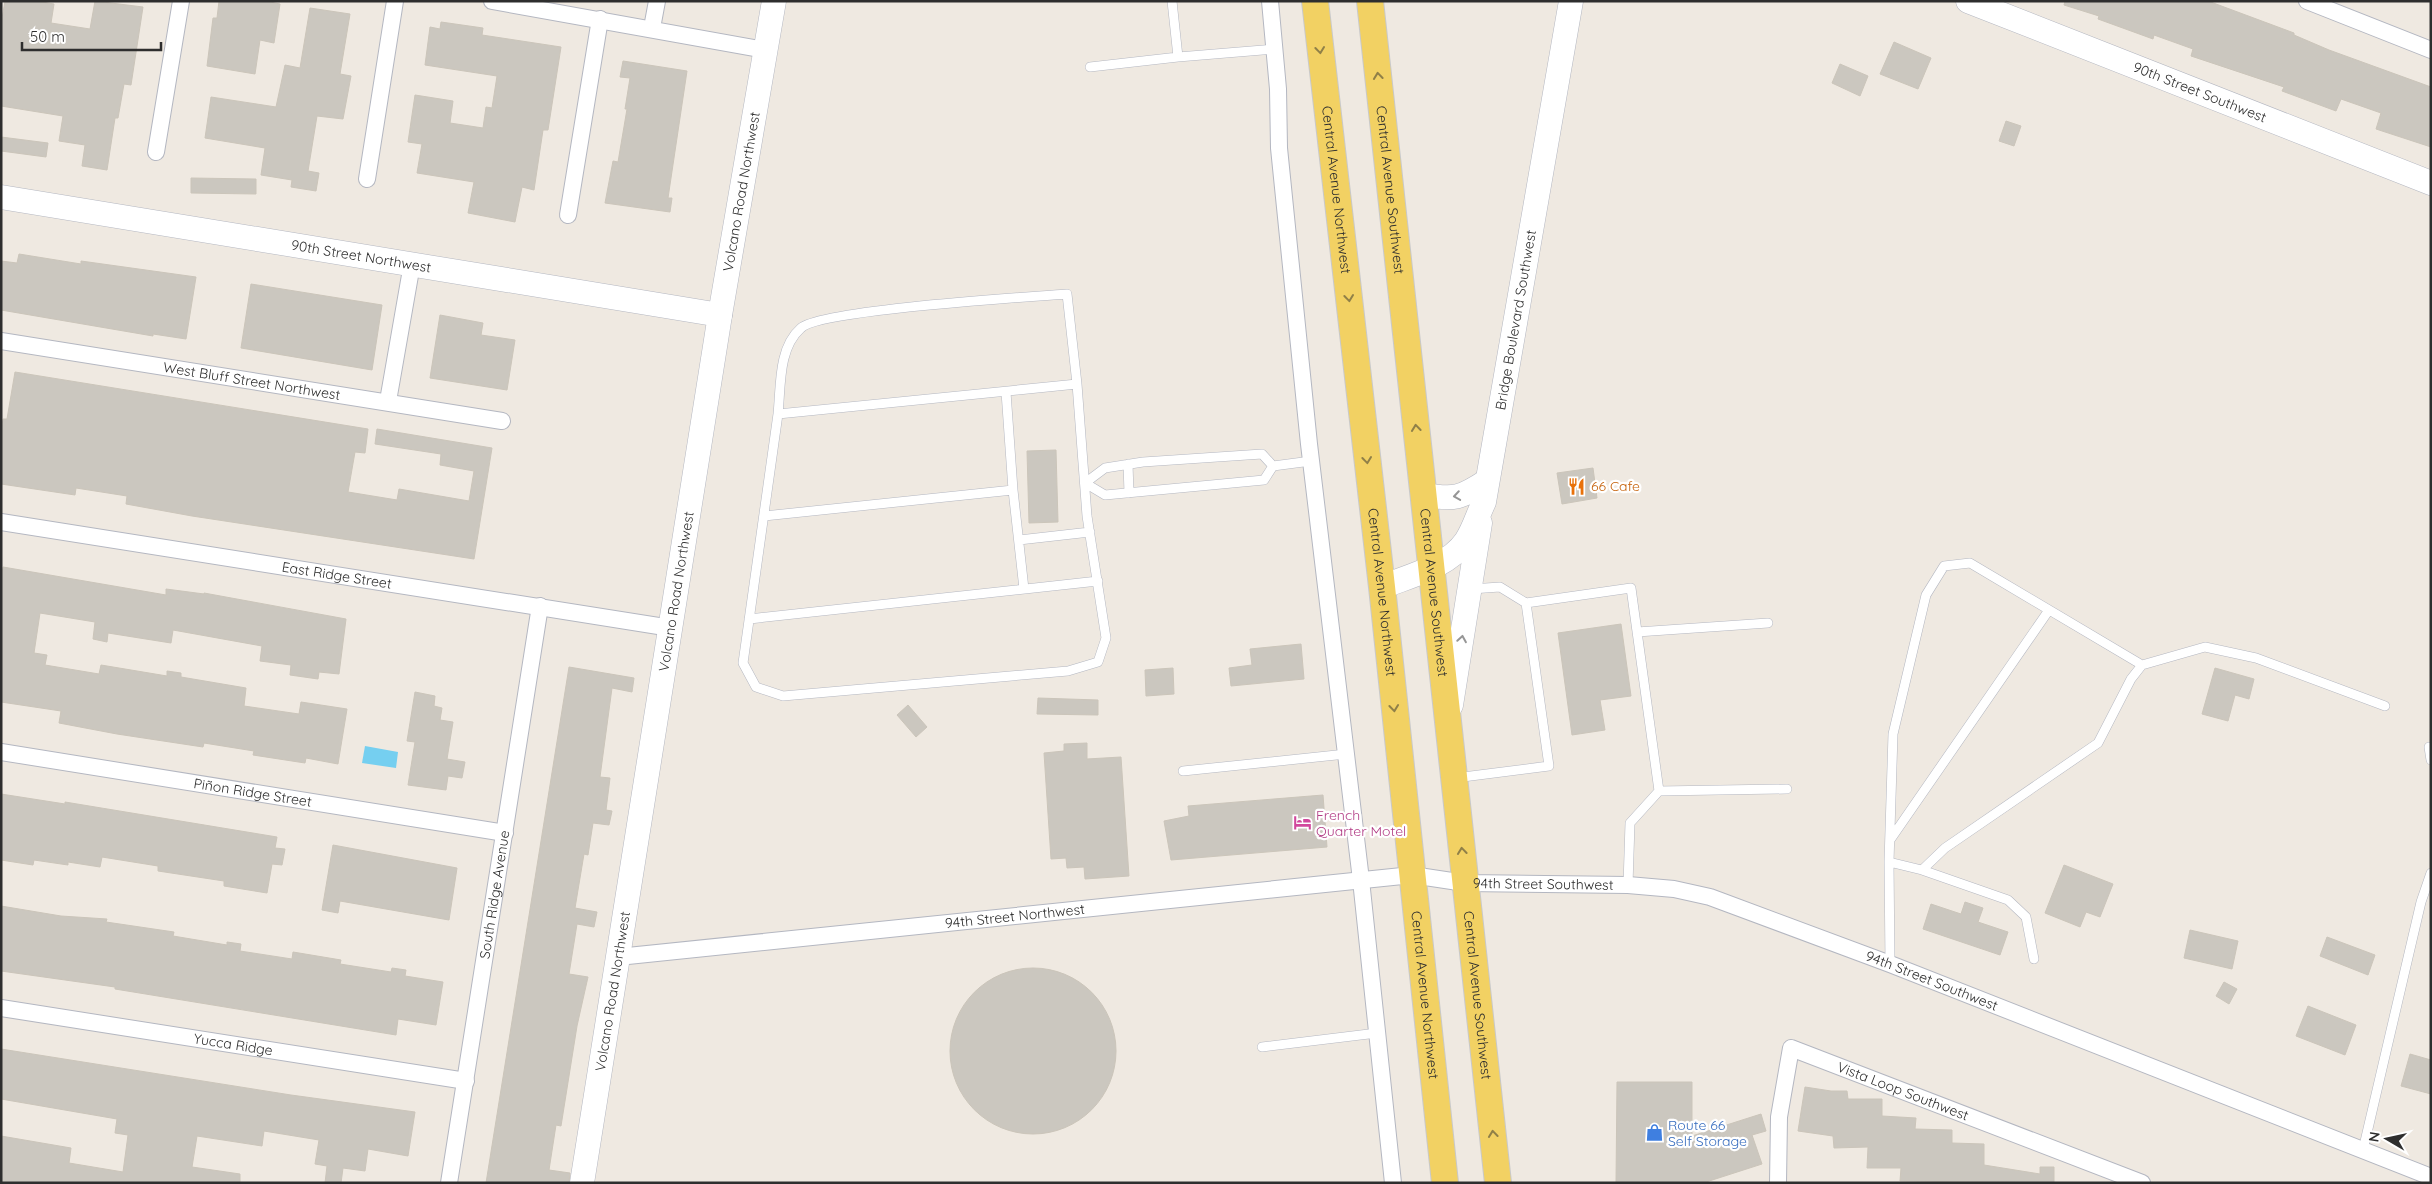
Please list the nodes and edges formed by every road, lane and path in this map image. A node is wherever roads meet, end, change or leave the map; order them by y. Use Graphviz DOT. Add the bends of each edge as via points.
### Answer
graph roads {
  1 [pos="180,1"];
  2 [pos="395,1"];
  3 [pos="492,1"];
  4 [pos="657,1"];
  5 [pos="774,1"];
  6 [pos="1172,1"];
  7 [pos="1270,1"];
  8 [pos="1315,1"];
  9 [pos="1370,1"];
  10 [pos="1571,1"];
  11 [pos="1968,1"];
  12 [pos="2307,1"];
  13 [pos="600,19"];
  14 [pos="652,28"];
  15 [pos="1275,49"];
  16 [pos="765,50"];
  17 [pos="2431,50"];
  18 [pos="1178,57"];
  19 [pos="1090,67"];
  20 [pos="156,152"];
  21 [pos="367,179"];
  22 [pos="2431,183"];
  23 [pos="1,197"];
  24 [pos="568,215"];
  25 [pos="412,264"];
  26 [pos="720,315"];
  27 [pos="1,341"];
  28 [pos="1077,384"];
  29 [pos="1006,392"];
  30 [pos="388,401"];
  31 [pos="778,414"];
  32 [pos="502,421"];
  33 [pos="1311,461"];
  34 [pos="1128,464"];
  35 [pos="1273,466"];
  36 [pos="1086,483"];
  37 [pos="1013,490"];
  38 [pos="1486,491"];
  39 [pos="1129,493"];
  40 [pos="1424,496"];
  41 [pos="764,516"];
  42 [pos="1,522"];
  43 [pos="1090,532"];
  44 [pos="1019,540"];
  45 [pos="1432,567"];
  46 [pos="1098,581"];
  47 [pos="1382,587"];
  48 [pos="1024,589"];
  49 [pos="1470,589"];
  50 [pos="1526,603"];
  51 [pos="540,606"];
  52 [pos="2049,610"];
  53 [pos="749,619"];
  54 [pos="1768,624"];
  55 [pos="671,628"];
  56 [pos="1637,632"];
  57 [pos="2142,665"];
  58 [pos="2385,706"];
  59 [pos="1448,722"];
  60 [pos="2429,747"];
  61 [pos="1,752"];
  62 [pos="1346,754"];
  63 [pos="2431,760"];
  64 [pos="1183,771"];
  65 [pos="1455,778"];
  66 [pos="1787,789"];
  67 [pos="1659,791"];
  68 [pos="505,833"];
  69 [pos="1890,840"];
  70 [pos="1889,862"];
  71 [pos="1922,870"];
  72 [pos="2431,873"];
  73 [pos="1412,875"];
  74 [pos="1361,880"];
  75 [pos="1465,883"];
  76 [pos="1628,885"];
  77 [pos="618,957"];
  78 [pos="2034,959"];
  79 [pos="1890,964"];
  80 [pos="1,1008"];
  81 [pos="1377,1033"];
  82 [pos="1262,1047"];
  83 [pos="466,1081"];
  84 [pos="2362,1150"];
  85 [pos="2431,1177"];
  86 [pos="449,1183"];
  87 [pos="582,1183"];
  88 [pos="1393,1183"];
  89 [pos="1445,1183"];
  90 [pos="1498,1183"];
  91 [pos="1778,1183"];
  92 [pos="2142,1183"];
  1 -- 20 [label="street"];
  2 -- 21 [label="street"];
  3 -- 13 [label="street"];
  4 -- 14 [label="street"];
  5 -- 16 [label="street, Volcano Road Northwest"];
  6 -- 18 [label="lane"];
  7 -- 15 [label="street"];
  8 -- 47 [label="main road, Central Avenue Northwest, one-way"];
  40 -- 9 [label="main road, Central Avenue Southwest, one-way"];
  10 -- 38 [label="street, Bridge Boulevard Southwest"];
  11 -- 22 [label="street, 90th Street Southwest"];
  12 -- 17 [label="street"];
  13 -- 14 [label="street"];
  13 -- 24 [label="street"];
  14 -- 16 [label="street"];
  15 -- 18 [label="lane"];
  15 -- 33 [label="street" via="1278,148"];
  16 -- 26 [label="street, Volcano Road Northwest"];
  18 -- 19 [label="lane"];
  23 -- 25 [label="street, 90th Street Northwest"];
  25 -- 26 [label="street, 90th Street Northwest"];
  25 -- 30 [label="street"];
  26 -- 55 [label="street, Volcano Road Northwest"];
  27 -- 30 [label="street, West Bluff Street Northwest"];
  28 -- 29 [label="lane"];
  28 -- 31 [label="lane" via="1067,294 993,300 831,317 802,326 789,343 784,358"];
  28 -- 36 [label="lane"];
  29 -- 31 [label="lane"];
  29 -- 37 [label="lane"];
  30 -- 32 [label="street, West Bluff Street Northwest"];
  31 -- 41 [label="lane"];
  33 -- 35 [label="lane"];
  33 -- 62 [label="street"];
  34 -- 35 [label="lane" via="1262,454"];
  34 -- 36 [label="lane" via="1105,468"];
  34 -- 39 [label="lane"];
  35 -- 39 [label="lane" via="1264,480"];
  36 -- 39 [label="lane" via="1105,495"];
  36 -- 43 [label="lane"];
  37 -- 41 [label="lane"];
  37 -- 44 [label="lane"];
  38 -- 40 [label="street, one-way" via="1444,498"];
  38 -- 45 [label="street, Bridge Boulevard Southwest" via="1466,541"];
  38 -- 49 [label="street"];
  40 -- 45 [label="main road, Central Avenue Southwest"];
  41 -- 53 [label="lane"];
  42 -- 51 [label="street, East Ridge Street"];
  43 -- 44 [label="lane"];
  43 -- 46 [label="lane"];
  44 -- 48 [label="lane"];
  45 -- 47 [label="street, Bridge Boulevard Southwest"];
  45 -- 59 [label="main road, Central Avenue Southwest"];
  46 -- 48 [label="lane"];
  46 -- 53 [label="lane" via="1106,638 1098,662 1068,671 783,696 756,687 743,663"];
  47 -- 73 [label="main road, Central Avenue Northwest, one-way"];
  48 -- 53 [label="lane"];
  49 -- 50 [label="lane" via="1500,587"];
  59 -- 49 [label="street, one-way"];
  50 -- 56 [label="lane" via="1631,588"];
  50 -- 65 [label="lane" via="1549,766"];
  51 -- 55 [label="street, East Ridge Street"];
  51 -- 68 [label="street, South Ridge Avenue"];
  52 -- 57 [label="lane"];
  52 -- 69 [label="lane"];
  52 -- 69 [label="lane" via="1970,562 1944,566 1926,595 1893,734"];
  54 -- 56 [label="lane"];
  55 -- 77 [label="street, Volcano Road Northwest"];
  56 -- 67 [label="lane"];
  57 -- 58 [label="lane" via="2205,647 2256,658"];
  57 -- 71 [label="lane" via="2131,679 2098,743 1945,848"];
  59 -- 65 [label="main road, Central Avenue Southwest"];
  60 -- 63 [label="lane"];
  61 -- 68 [label="street, Piñon Ridge Street"];
  62 -- 64 [label="lane"];
  62 -- 74 [label="street"];
  75 -- 65 [label="main road, Central Avenue Southwest, one-way"];
  66 -- 67 [label="lane"];
  67 -- 76 [label="lane" via="1630,823"];
  68 -- 83 [label="street, South Ridge Avenue"];
  69 -- 70 [label="lane"];
  70 -- 71 [label="lane"];
  70 -- 79 [label="lane"];
  71 -- 78 [label="lane" via="2008,900 2026,917"];
  72 -- 84 [label="lane" via="2421,902"];
  73 -- 74 [label="street, 94th Street Northwest"];
  73 -- 75 [label="street, 94th Street Southwest"];
  73 -- 89 [label="main road, Central Avenue Northwest"];
  74 -- 77 [label="street, 94th Street Northwest"];
  74 -- 81 [label="street"];
  75 -- 76 [label="street, 94th Street Southwest"];
  90 -- 75 [label="main road, Central Avenue Southwest, one-way"];
  76 -- 79 [label="street, 94th Street Southwest" via="1674,888 1710,897"];
  77 -- 87 [label="street, Volcano Road Northwest"];
  79 -- 84 [label="street, 94th Street Southwest"];
  80 -- 83 [label="street, Yucca Ridge"];
  81 -- 82 [label="lane"];
  81 -- 88 [label="street"];
  83 -- 86 [label="street, South Ridge Avenue"];
  84 -- 85 [label="street, 94th Street Southwest"];
  91 -- 92 [label="street, Vista Loop Southwest" via="1779,1117 1791,1048"];
}
